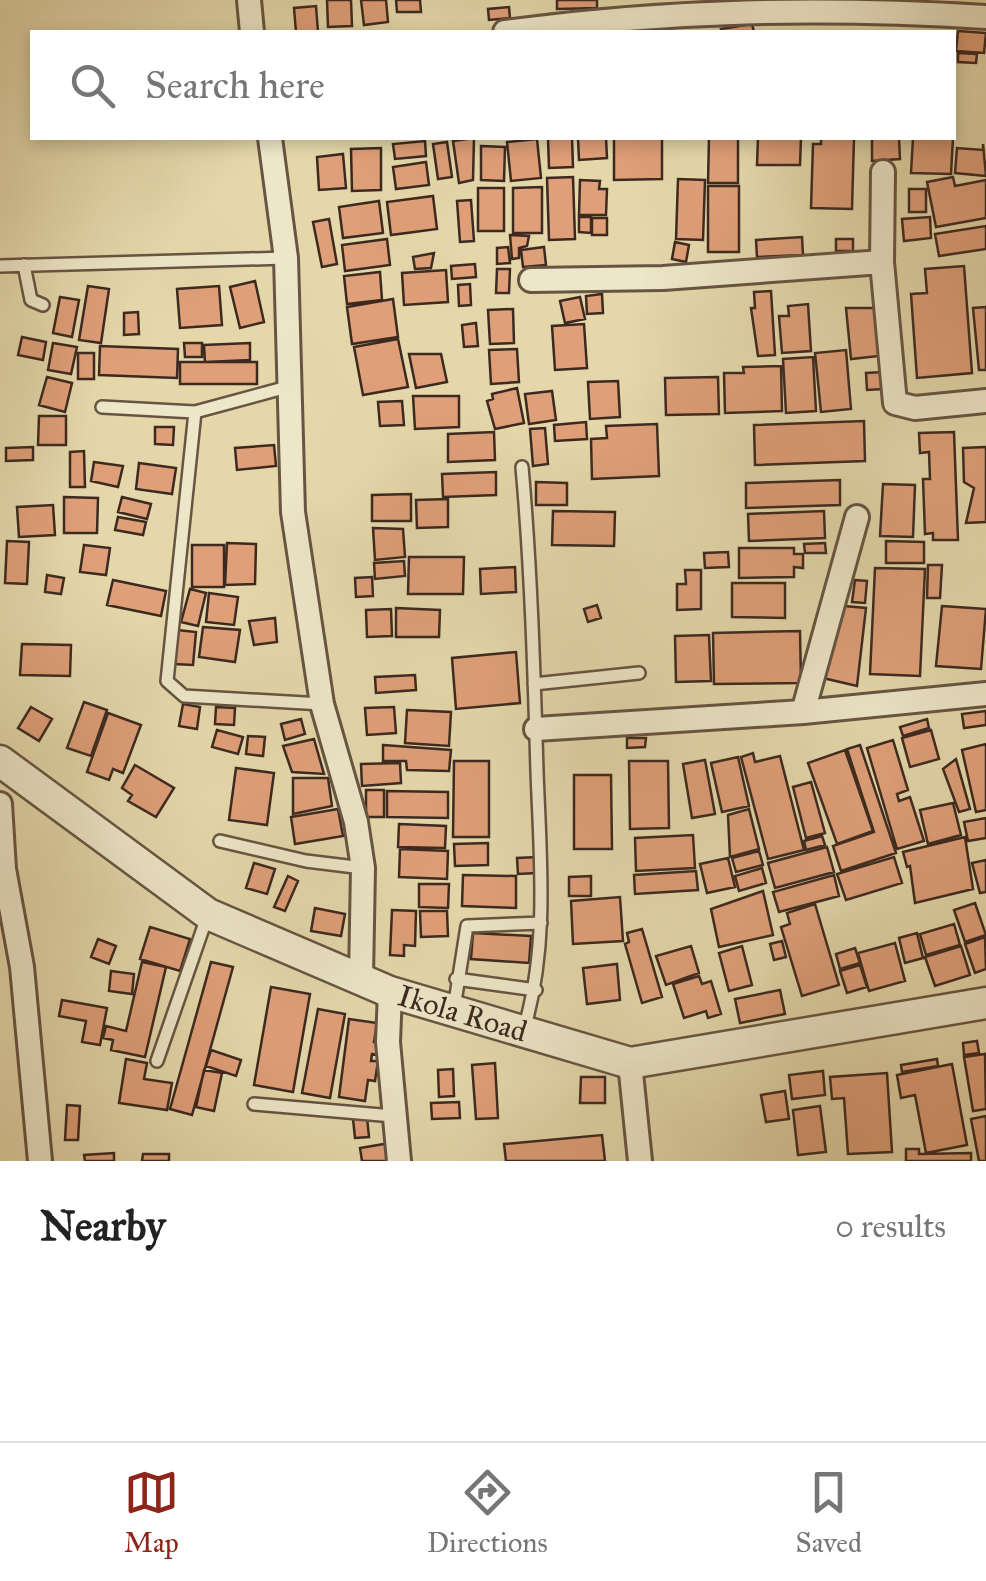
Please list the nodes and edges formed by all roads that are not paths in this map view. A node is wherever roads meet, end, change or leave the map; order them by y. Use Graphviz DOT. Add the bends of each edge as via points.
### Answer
graph roads {
  1 [pos="249,0"];
  2 [pos="986,16"];
  3 [pos="252,30"];
  4 [pos="521,30"];
  5 [pos="270,140"];
  6 [pos="883,172"];
  7 [pos="286,258"];
  8 [pos="882,262"];
  9 [pos="24,265"];
  10 [pos="0,266"];
  11 [pos="531,280"];
  12 [pos="43,305"];
  13 [pos="290,386"];
  14 [pos="986,402"];
  15 [pos="102,407"];
  16 [pos="195,412"];
  17 [pos="522,467"];
  18 [pos="857,517"];
  19 [pos="639,674"];
  20 [pos="534,684"];
  21 [pos="986,694"];
  22 [pos="322,704"];
  23 [pos="803,712"];
  24 [pos="536,729"];
  25 [pos="0,761"];
  26 [pos="0,804"];
  27 [pos="220,841"];
  28 [pos="363,868"];
  29 [pos="208,914"];
  30 [pos="541,923"];
  31 [pos="11,970"];
  32 [pos="361,978"];
  33 [pos="536,990"];
  34 [pos="390,992"];
  35 [pos="455,993"];
  36 [pos="986,1004"];
  37 [pos="524,1029"];
  38 [pos="156,1061"];
  39 [pos="630,1063"];
  40 [pos="254,1104"];
  41 [pos="393,1116"];
  42 [pos="40,1161"];
  43 [pos="399,1161"];
  44 [pos="640,1161"];
  1 -- 3 [label="street"];
  2 -- 4 [label="street" via="739,10"];
  5 -- 7 [label="street"];
  6 -- 8 [label="street"];
  7 -- 9 [label="lane"];
  7 -- 13 [label="street"];
  8 -- 11 [label="street"];
  8 -- 14 [label="street" via="894,403 915,408"];
  9 -- 10 [label="lane"];
  9 -- 12 [label="lane" via="31,300"];
  13 -- 16 [label="lane"];
  13 -- 22 [label="street" via="293,512"];
  15 -- 16 [label="lane"];
  16 -- 22 [label="lane" via="167,681 184,696"];
  17 -- 20 [label="lane"];
  18 -- 23 [label="street"];
  19 -- 20 [label="lane"];
  20 -- 24 [label="lane"];
  21 -- 23 [label="street"];
  22 -- 28 [label="street"];
  23 -- 24 [label="street"];
  24 -- 30 [label="lane"];
  25 -- 29 [label="street, Ikola Road"];
  26 -- 31 [label="street"];
  27 -- 28 [label="lane"];
  28 -- 32 [label="street"];
  29 -- 32 [label="street, Ikola Road"];
  29 -- 38 [label="lane"];
  30 -- 33 [label="lane"];
  30 -- 35 [label="lane" via="468,926"];
  31 -- 42 [label="street"];
  32 -- 34 [label="street, Ikola Road"];
  33 -- 35 [label="lane"];
  33 -- 37 [label="lane"];
  34 -- 35 [label="street, Ikola Road"];
  34 -- 41 [label="street"];
  35 -- 37 [label="street, Ikola Road"];
  36 -- 39 [label="street, Ikola Road"];
  37 -- 39 [label="street, Ikola Road"];
  39 -- 44 [label="street"];
  40 -- 41 [label="lane"];
  41 -- 43 [label="street"];
}
